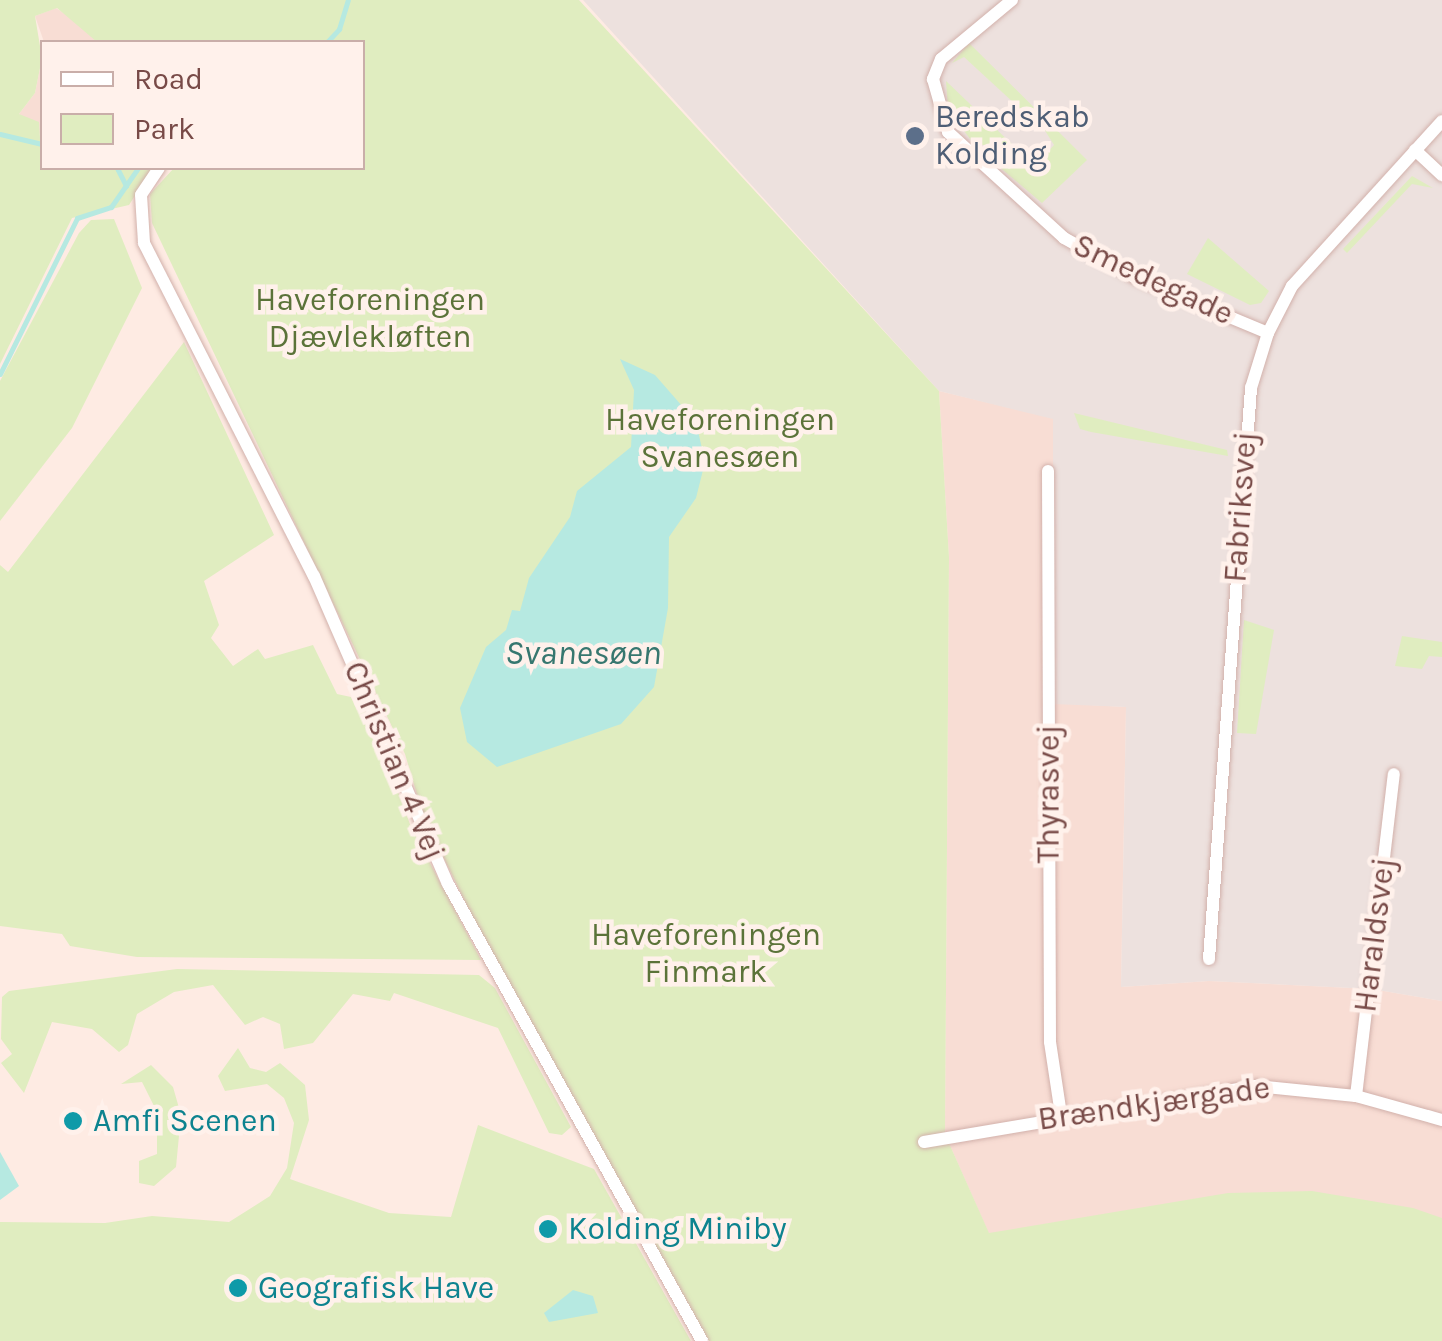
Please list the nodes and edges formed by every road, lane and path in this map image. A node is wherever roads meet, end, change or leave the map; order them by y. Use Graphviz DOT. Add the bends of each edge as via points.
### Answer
graph roads {
  1 [pos="1012,0"];
  2 [pos="1442,121"];
  3 [pos="1415,150"];
  4 [pos="157,170"];
  5 [pos="1442,174"];
  6 [pos="1268,333"];
  7 [pos="1048,471"];
  8 [pos="1394,774"];
  9 [pos="1209,960"];
  10 [pos="1356,1096"];
  11 [pos="1061,1115"];
  12 [pos="1442,1120"];
  13 [pos="924,1142"];
  14 [pos="702,1341"];
  1 -- 6 [label="street, Smedegade" via="941,59 933,78 948,132 1064,238 1136,278"];
  2 -- 3 [label="street, Fabriksvej"];
  3 -- 5 [label="street"];
  3 -- 6 [label="street, Fabriksvej" via="1324,245"];
  4 -- 14 [label="street, Christian 4 Vej" via="140,195 144,242 314,576 448,884"];
  6 -- 9 [label="street, Fabriksvej" via="1244,448"];
  7 -- 11 [label="street, Thyrasvej" via="1050,1042"];
  8 -- 10 [label="street, Haraldsvej"];
  10 -- 11 [label="street, Brændkjærgade" via="1256,1086"];
  10 -- 12 [label="street, Brændkjærgade"];
  11 -- 13 [label="street, Brændkjærgade"];
}
